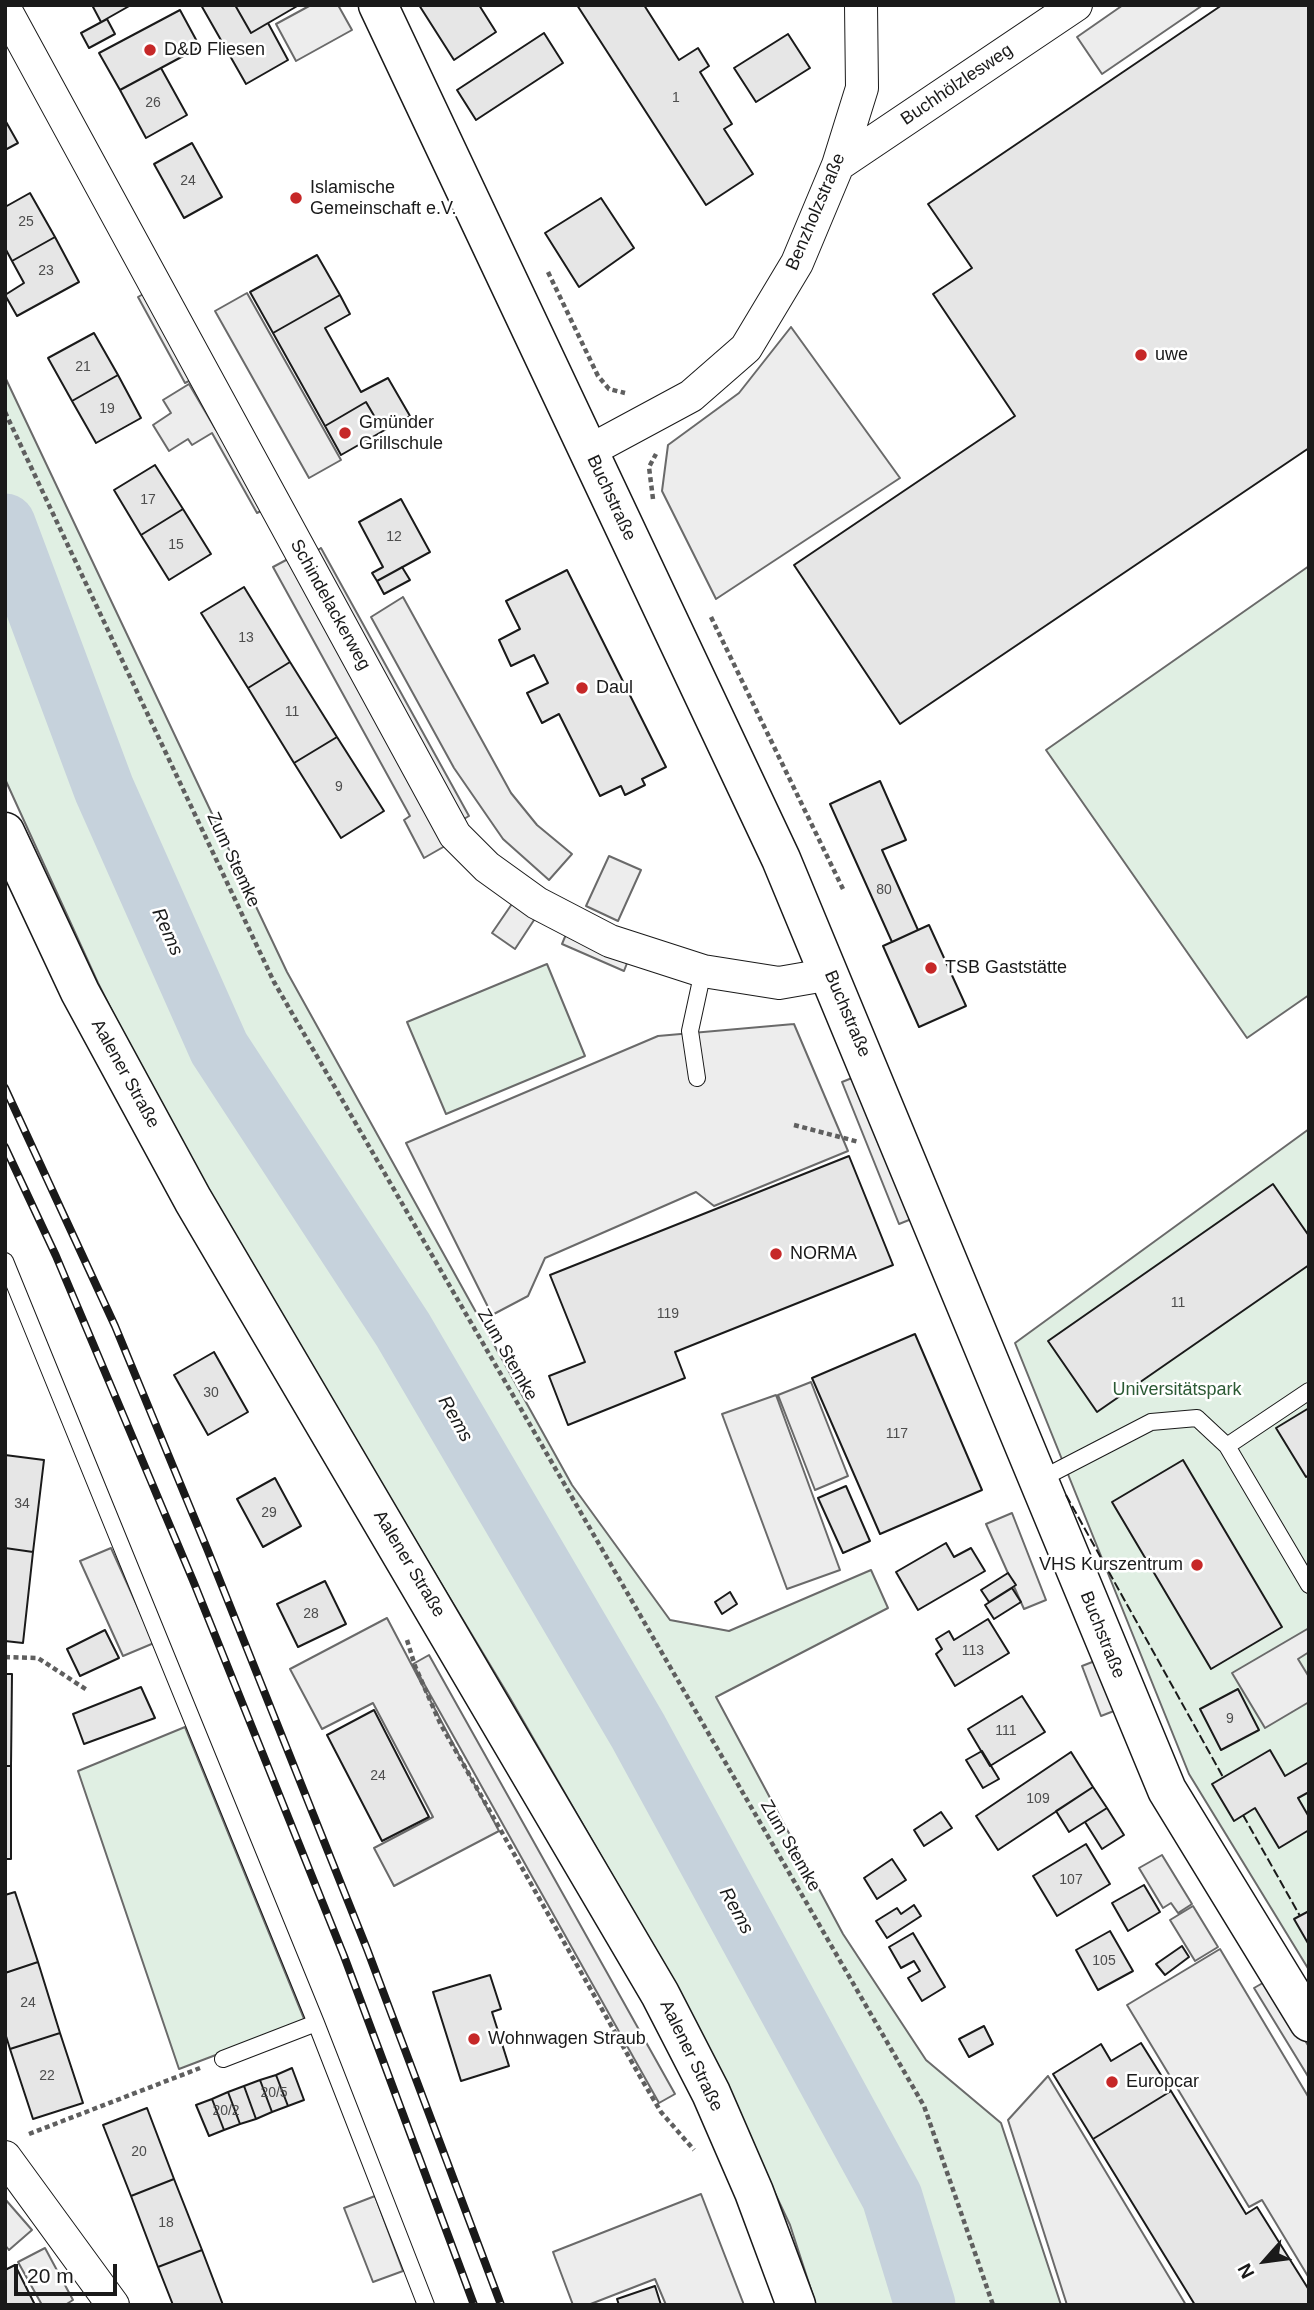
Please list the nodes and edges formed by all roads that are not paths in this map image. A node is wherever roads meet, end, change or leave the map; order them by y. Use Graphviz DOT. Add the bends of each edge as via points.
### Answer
graph roads {
  1 [pos="379,5"];
  2 [pos="861,5"];
  3 [pos="1076,5"];
  4 [pos="5,9"];
  5 [pos="838,165"];
  6 [pos="589,451"];
  7 [pos="5,832"];
  8 [pos="703,971"];
  9 [pos="831,974"];
  10 [pos="696,1077"];
  11 [pos="5,1261"];
  12 [pos="1309,1391"];
  13 [pos="1227,1446"];
  14 [pos="1039,1479"];
  15 [pos="1309,1586"];
  16 [pos="1309,2022"];
  17 [pos="316,2023"];
  18 [pos="223,2059"];
  19 [pos="12,2148"];
  20 [pos="113,2305"];
  21 [pos="426,2305"];
  22 [pos="796,2305"];
  1 -- 6 [label="street, Buchstraße"];
  2 -- 5 [label="street, Benzholzstraße" via="862,88"];
  3 -- 5 [label="street, Buchhölzlesweg"];
  4 -- 8 [label="street, Schindelackerweg" via="455,835 487,867 537,903 610,941"];
  5 -- 6 [label="street, Benzholzstraße" via="797,263 746,348 691,396"];
  6 -- 9 [label="street, Buchstraße" via="765,823"];
  7 -- 22 [label="street, Aalener Straße" via="80,992 193,1200 660,1994 711,2093"];
  8 -- 9 [label="street, Schindelackerweg" via="779,983"];
  8 -- 10 [label="lane" via="690,1031"];
  9 -- 14 [label="street, Buchstraße"];
  11 -- 17 [label="lane"];
  12 -- 13 [label="lane"];
  13 -- 14 [label="lane" via="1197,1418 1151,1422"];
  13 -- 15 [label="lane"];
  14 -- 16 [label="street, Buchstraße" via="1167,1790"];
  17 -- 18 [label="lane"];
  17 -- 21 [label="lane"];
  19 -- 20 [label="street"];
}
